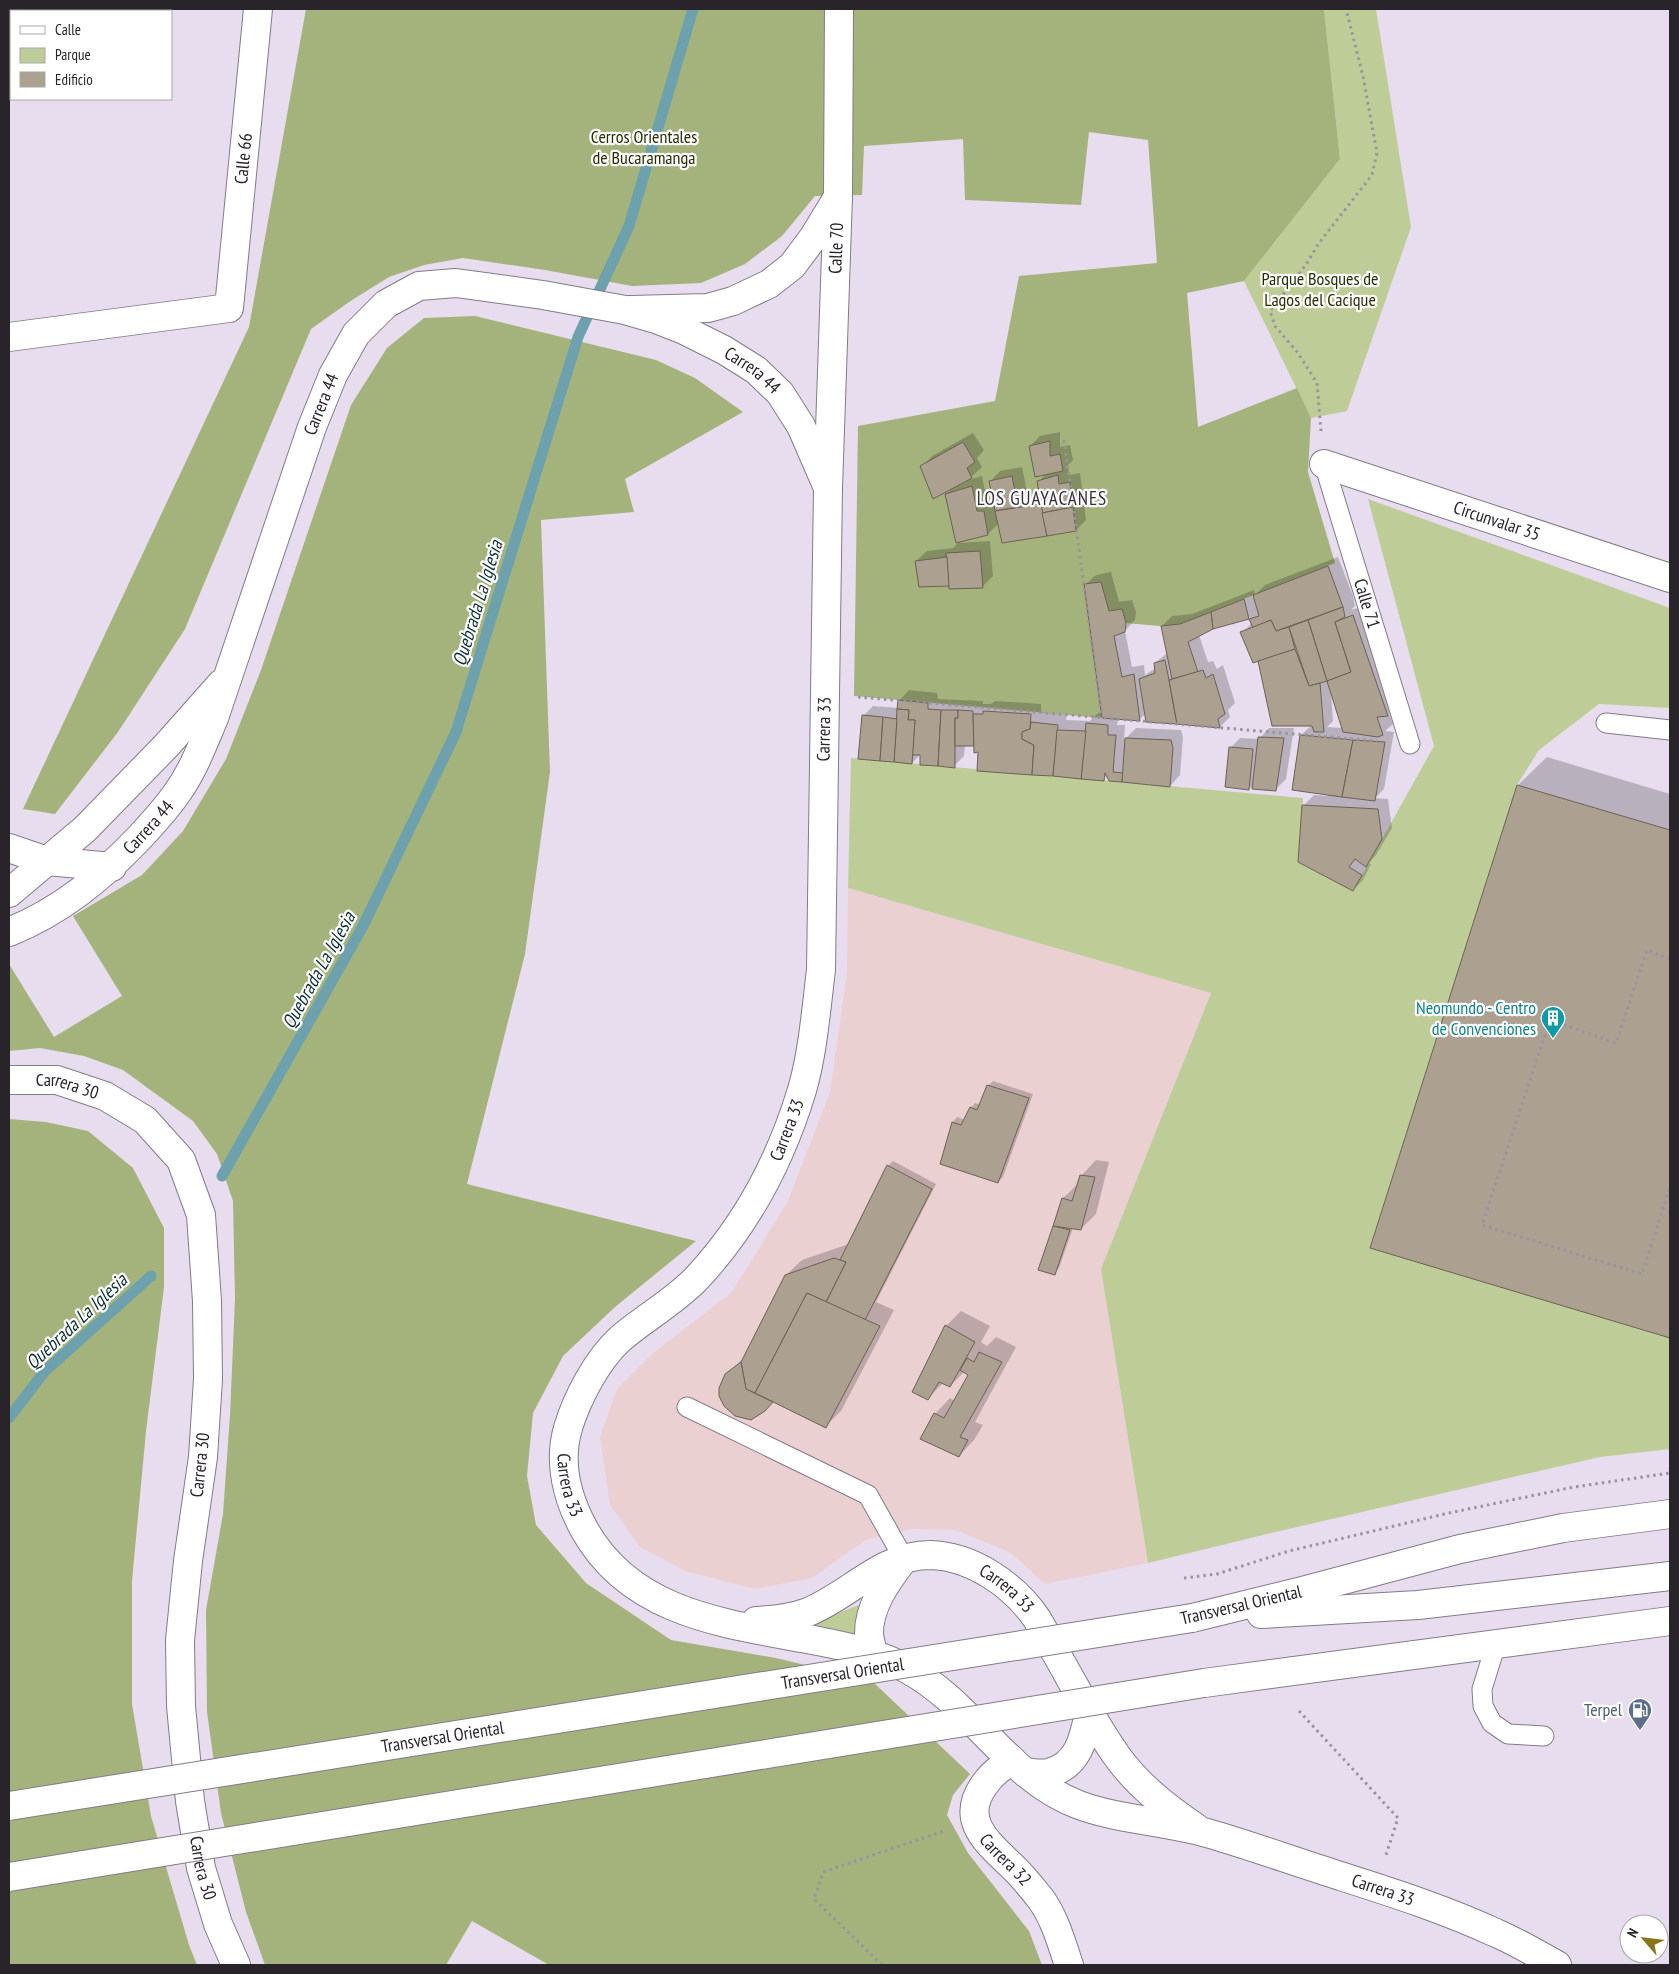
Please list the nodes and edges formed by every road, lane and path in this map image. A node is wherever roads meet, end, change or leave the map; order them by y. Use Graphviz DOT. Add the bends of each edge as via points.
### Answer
graph roads {
  1 [pos="258,9"];
  2 [pos="839,9"];
  3 [pos="1346,9"];
  4 [pos="838,196"];
  5 [pos="624,310"];
  6 [pos="9,337"];
  7 [pos="1064,440"];
  8 [pos="1324,464"];
  9 [pos="828,488"];
  10 [pos="1670,578"];
  11 [pos="230,673"];
  12 [pos="825,694"];
  13 [pos="1102,718"];
  14 [pos="1606,723"];
  15 [pos="1670,730"];
  16 [pos="1410,744"];
  17 [pos="9,848"];
  18 [pos="47,861"];
  19 [pos="112,867"];
  20 [pos="9,893"];
  21 [pos="9,932"];
  22 [pos="1670,959"];
  23 [pos="9,1080"];
  24 [pos="1670,1187"];
  25 [pos="687,1407"];
  26 [pos="1670,1514"];
  27 [pos="904,1559"];
  28 [pos="1670,1576"];
  29 [pos="1192,1618"];
  30 [pos="1670,1620"];
  31 [pos="714,1621"];
  32 [pos="1597,1630"];
  33 [pos="1670,1635"];
  34 [pos="1496,1644"];
  35 [pos="873,1655"];
  36 [pos="1299,1711"];
  37 [pos="1089,1713"];
  38 [pos="1544,1736"];
  39 [pos="1018,1766"];
  40 [pos="9,1806"];
  41 [pos="976,1821"];
  42 [pos="1202,1832"];
  43 [pos="9,1877"];
  44 [pos="1376,1888"];
  45 [pos="236,1965"];
  46 [pos="882,1965"];
  47 [pos="1069,1965"];
  48 [pos="1557,1965"];
  1 -- 6 [label="main road, Calle 66" via="229,308"];
  2 -- 4 [label="main road, Calle 70"];
  3 -- 8 [label="path" via="1363,76 1377,153 1372,175 1270,311 1275,326 1316,383"];
  4 -- 5 [label="main road" via="792,266 769,284 733,301 708,308"];
  4 -- 9 [label="main road, Calle 70"];
  5 -- 9 [label="main road, Carrera 44" via="684,330 756,370 791,408"];
  5 -- 11 [label="main road, Carrera 44" via="456,282 419,286 386,304 356,334 333,375 312,427"];
  7 -- 13 [label="path"];
  8 -- 10 [label="main road, Circunvalar 35"];
  8 -- 16 [label="lane, Calle 71"];
  9 -- 12 [label="main road, Carrera 33"];
  11 -- 18 [label="main road, Carrera 44" via="129,785"];
  11 -- 19 [label="main road, Carrera 44" via="197,757 177,793"];
  12 -- 13 [label="path"];
  12 -- 31 [label="main road, Carrera 33" via="821,970 803,1088 776,1160 750,1208 694,1281 618,1341 586,1383 567,1431 563,1474 577,1517 593,1546 618,1574 649,1595 681,1611"];
  13 -- 16 [label="path"];
  14 -- 15 [label="lane"];
  17 -- 18 [label="main road"];
  18 -- 19 [label="main road"];
  18 -- 20 [label="main road, Carrera 44"];
  19 -- 21 [label="main road, Carrera 44" via="68,902"];
  22 -- 24 [label="path" via="1647,950 1616,1044 1550,1020 1482,1225 1642,1274"];
  23 -- 45 [label="main road, Carrera 30" via="57,1080 105,1096 145,1120 181,1160 201,1216 208,1380 203,1457 180,1640 182,1706 190,1801 201,1868 218,1924"];
  25 -- 27 [label="lane" via="868,1495"];
  26 -- 29 [label="main road, Transversal Oriental" via="1563,1528 1460,1549"];
  27 -- 31 [label="main road, Carrera 33" via="879,1569 808,1612 776,1620"];
  27 -- 35 [label="main road" via="886,1583 874,1609 869,1634"];
  27 -- 37 [label="main road, Carrera 33" via="929,1555 953,1557 988,1573 1013,1593 1036,1618"];
  28 -- 29 [label="main road" via="1418,1605"];
  29 -- 40 [label="main road, Transversal Oriental, bridge"];
  30 -- 32 [label="main road"];
  31 -- 35 [label="main road, Carrera 33"];
  32 -- 33 [label="main road"];
  32 -- 34 [label="main road"];
  34 -- 38 [label="lane" via="1482,1688 1483,1706 1492,1723 1508,1734"];
  34 -- 43 [label="main road, bridge" via="1204,1683"];
  35 -- 39 [label="main road, Carrera 33" via="908,1669 928,1682"];
  36 -- 44 [label="path" via="1398,1818"];
  37 -- 39 [label="main road" via="1077,1754 1064,1767 1048,1773"];
  37 -- 42 [label="main road, Carrera 33" via="1134,1777 1165,1806"];
  39 -- 41 [label="main road, Carrera 32" via="989,1779 977,1796"];
  39 -- 42 [label="main road, Carrera 33" via="1060,1796 1080,1805"];
  41 -- 46 [label="path" via="822,1872 814,1899"];
  41 -- 47 [label="main road, Carrera 32" via="979,1832 1040,1898 1051,1915"];
  42 -- 44 [label="main road, Carrera 33"];
  44 -- 48 [label="main road, Carrera 33" via="1441,1909 1499,1934"];
}
